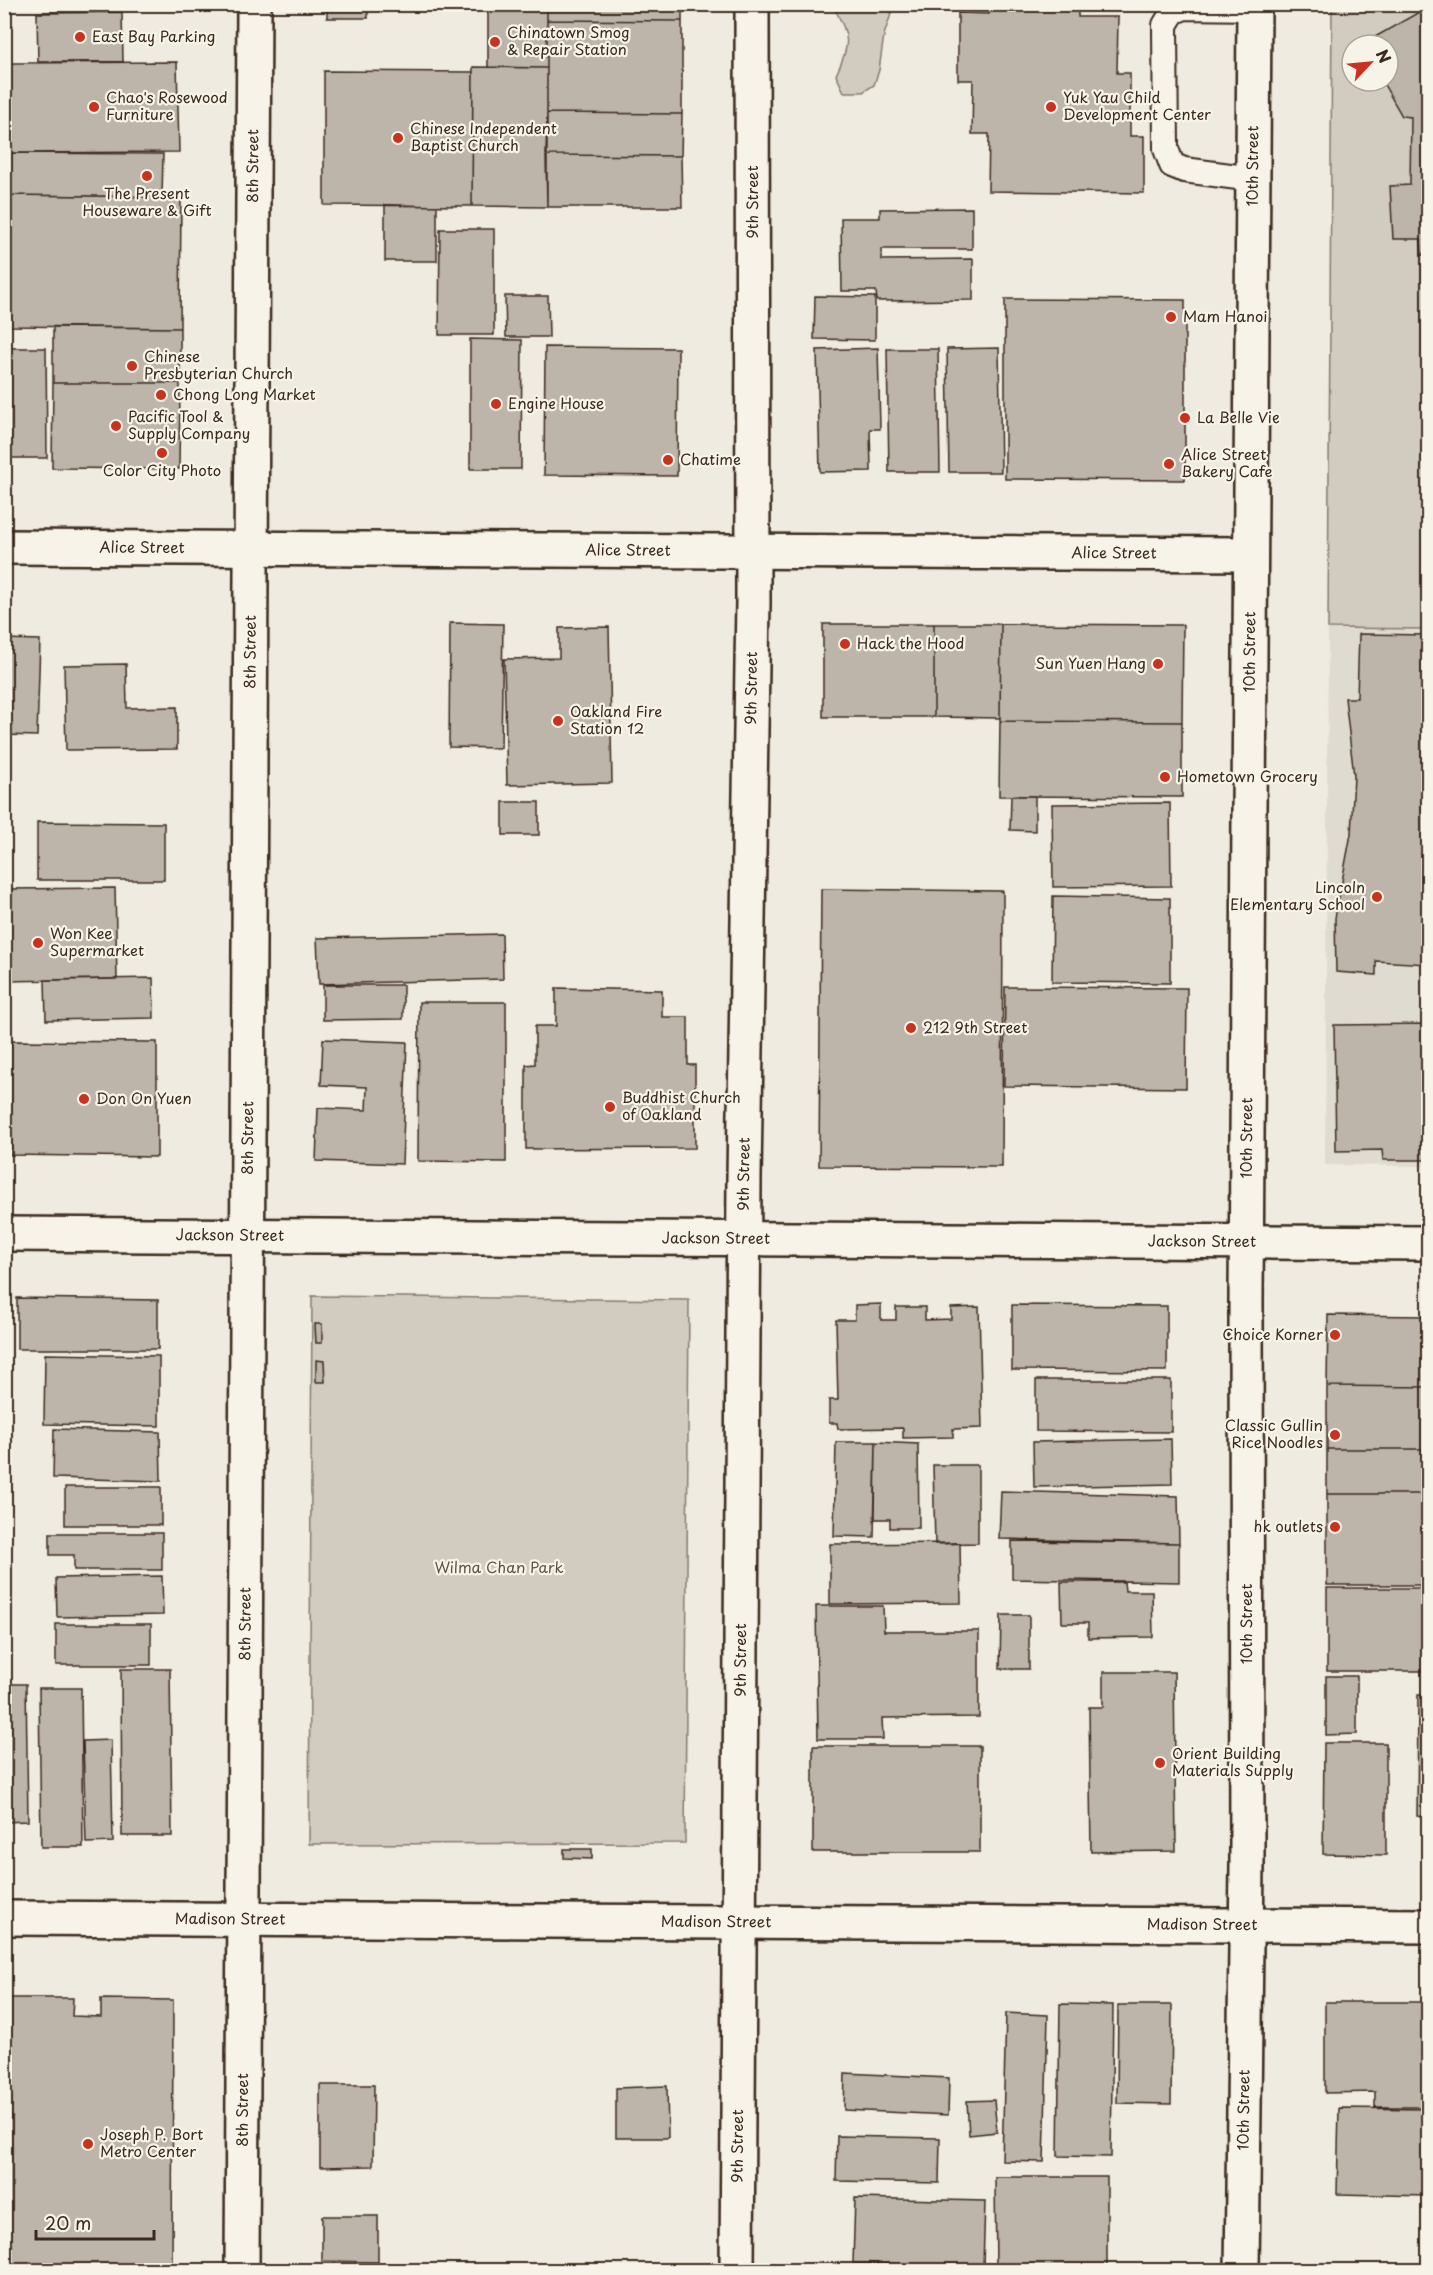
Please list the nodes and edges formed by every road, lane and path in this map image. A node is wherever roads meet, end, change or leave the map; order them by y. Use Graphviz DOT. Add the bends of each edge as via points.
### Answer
graph roads {
  1 [pos="254,4"];
  2 [pos="753,4"];
  3 [pos="1253,6"];
  4 [pos="1253,179"];
  5 [pos="4,547"];
  6 [pos="252,549"];
  7 [pos="753,552"];
  8 [pos="1250,554"];
  9 [pos="4,1234"];
  10 [pos="248,1236"];
  11 [pos="743,1239"];
  12 [pos="1247,1242"];
  13 [pos="1428,1243"];
  14 [pos="4,1918"];
  15 [pos="244,1919"];
  16 [pos="739,1922"];
  17 [pos="1246,1925"];
  18 [pos="1428,1926"];
  19 [pos="242,2271"];
  20 [pos="737,2271"];
  21 [pos="1242,2271"];
  1 -- 6 [label="street, 8th Street"];
  2 -- 7 [label="street, 9th Street"];
  3 -- 4 [label="street, 10th Street"];
  3 -- 4 [label="lane" via="1184,7 1173,12 1166,25 1166,149 1172,165 1184,170"];
  4 -- 8 [label="street, 10th Street"];
  5 -- 6 [label="street, Alice Street"];
  6 -- 7 [label="street, Alice Street"];
  6 -- 10 [label="street, 8th Street"];
  7 -- 8 [label="street, Alice Street"];
  7 -- 11 [label="street, 9th Street"];
  8 -- 12 [label="street, 10th Street"];
  9 -- 10 [label="street, Jackson Street"];
  10 -- 11 [label="street, Jackson Street"];
  10 -- 15 [label="street, 8th Street"];
  11 -- 12 [label="street, Jackson Street"];
  11 -- 16 [label="street, 9th Street"];
  12 -- 13 [label="street, Jackson Street"];
  12 -- 17 [label="street, 10th Street"];
  14 -- 15 [label="street, Madison Street"];
  15 -- 16 [label="street, Madison Street"];
  15 -- 19 [label="street, 8th Street"];
  16 -- 17 [label="street, Madison Street"];
  16 -- 20 [label="street, 9th Street"];
  17 -- 18 [label="street, Madison Street"];
  17 -- 21 [label="street, 10th Street"];
}
